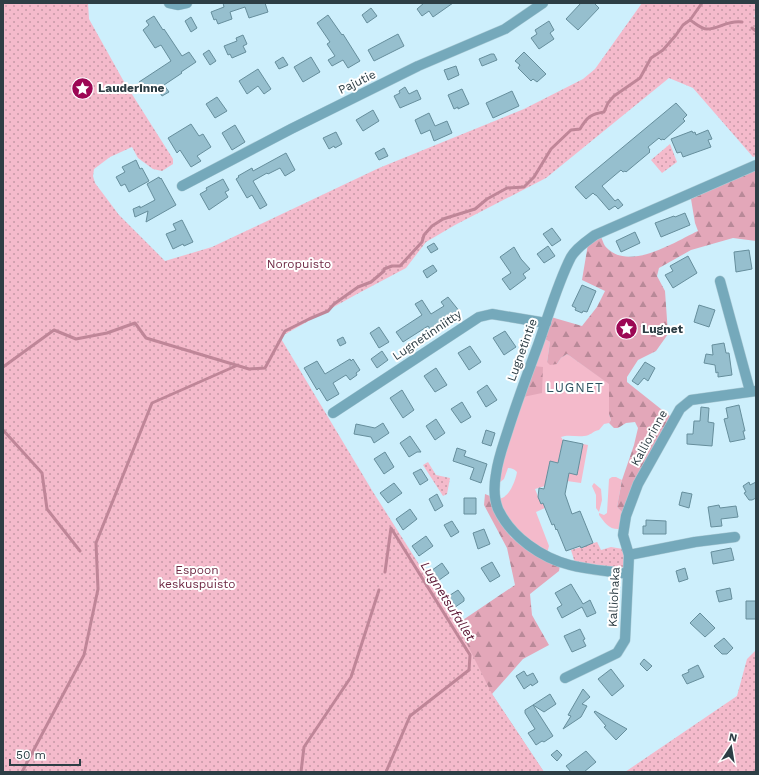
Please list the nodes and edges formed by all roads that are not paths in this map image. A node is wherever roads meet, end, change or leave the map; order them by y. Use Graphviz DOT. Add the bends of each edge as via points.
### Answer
graph roads {
  1 [pos="169,3"];
  2 [pos="187,3"];
  3 [pos="543,3"];
  4 [pos="756,166"];
  5 [pos="182,186"];
  6 [pos="720,281"];
  7 [pos="546,323"];
  8 [pos="753,391"];
  9 [pos="333,413"];
  10 [pos="735,537"];
  11 [pos="629,555"];
  12 [pos="627,574"];
  13 [pos="565,678"];
  1 -- 2 [label="street"];
  3 -- 5 [label="street, Pajutie" via="505,29 418,66"];
  4 -- 7 [label="street, Lugnetintie" via="596,235 579,247 572,256"];
  6 -- 8 [label="street"];
  7 -- 9 [label="street, Lugnetinniitty" via="492,314 479,317"];
  7 -- 12 [label="street, Lugnetintie" via="499,458 495,476 498,509 506,523 520,538 545,555 571,565"];
  8 -- 11 [label="street, Kalliorinne" via="691,400 680,409 630,502 624,535"];
  10 -- 11 [label="street"];
  11 -- 12 [label="street, Kalliohaka"];
  12 -- 13 [label="street, Kalliohaka" via="625,640 618,653"];
}
